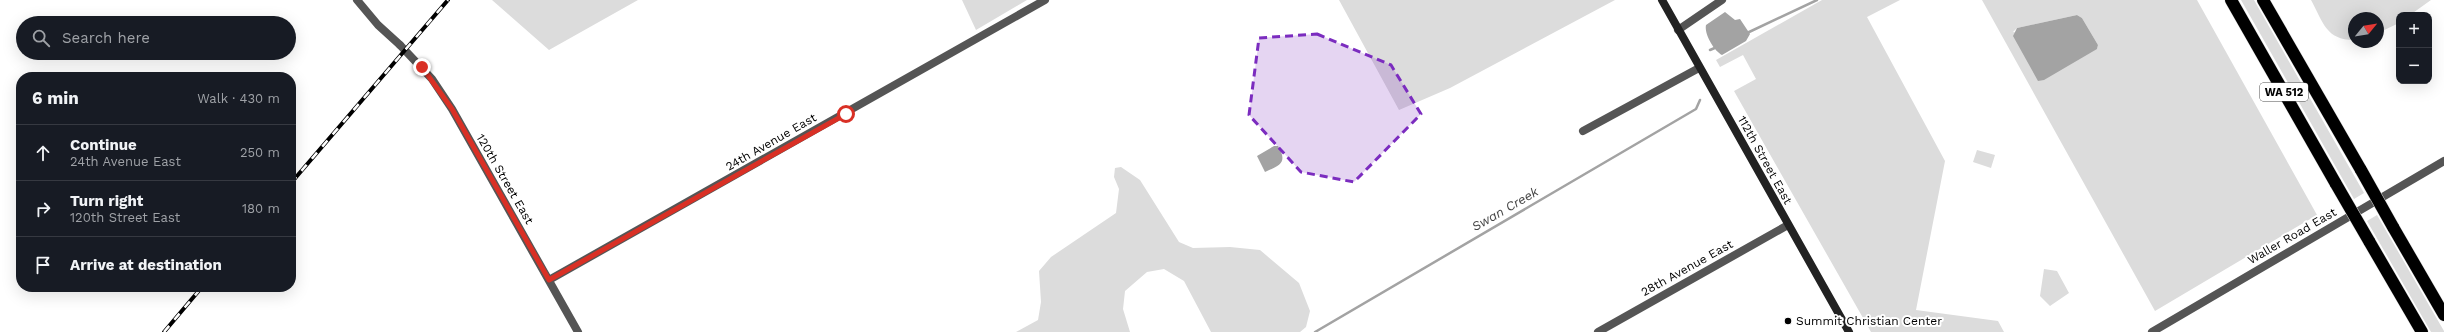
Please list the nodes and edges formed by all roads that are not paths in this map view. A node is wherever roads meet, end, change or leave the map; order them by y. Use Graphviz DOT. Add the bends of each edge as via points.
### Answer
graph roads {
  1 [pos="357,0"];
  2 [pos="1045,0"];
  3 [pos="1662,0"];
  4 [pos="1722,0"];
  5 [pos="2231,0"];
  6 [pos="2263,0"];
  7 [pos="1678,30"];
  8 [pos="1699,68"];
  9 [pos="1583,131"];
  10 [pos="2444,161"];
  11 [pos="1788,225"];
  12 [pos="549,280"];
  13 [pos="2444,315"];
  14 [pos="578,332"];
  15 [pos="1598,332"];
  16 [pos="1849,332"];
  17 [pos="2152,332"];
  18 [pos="2422,332"];
  1 -- 12 [label="street, 120th Street East" via="432,80 452,109"];
  2 -- 12 [label="street, 24th Avenue East"];
  3 -- 7 [label="main road, 112th Street East"];
  4 -- 7 [label="street"];
  5 -- 18 [label="highway, WA 512, bridge"];
  6 -- 13 [label="highway, WA 512, bridge"];
  7 -- 8 [label="main road, 112th Street East"];
  8 -- 9 [label="street"];
  8 -- 11 [label="main road, 112th Street East"];
  10 -- 17 [label="street, Waller Road East"];
  11 -- 15 [label="street, 28th Avenue East"];
  11 -- 16 [label="main road, 112th Street East"];
  12 -- 14 [label="street, 120th Street East"];
}
